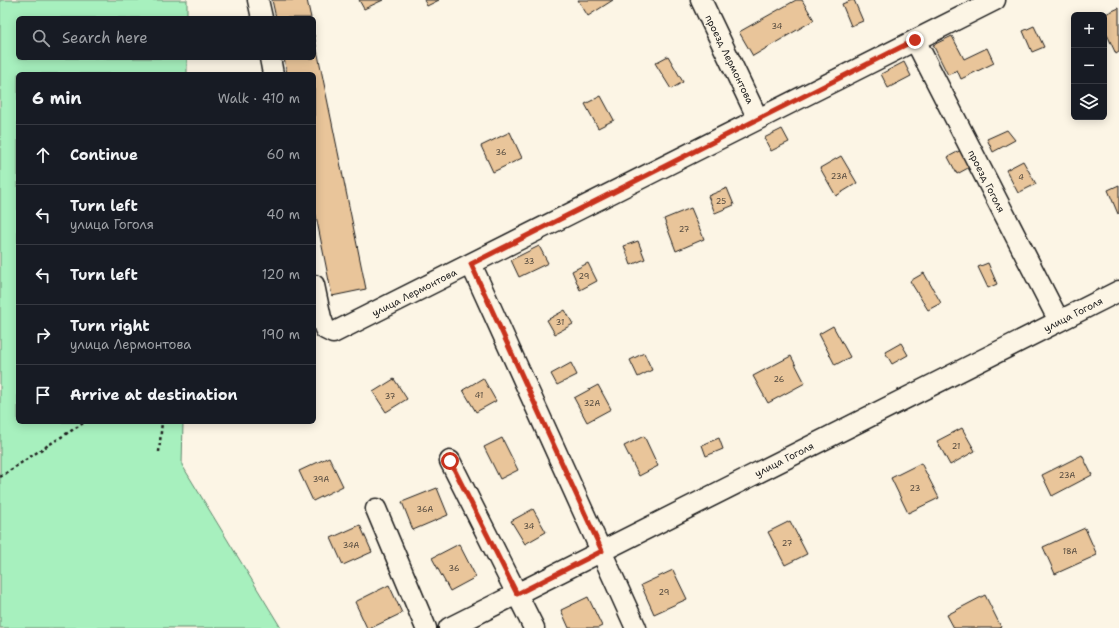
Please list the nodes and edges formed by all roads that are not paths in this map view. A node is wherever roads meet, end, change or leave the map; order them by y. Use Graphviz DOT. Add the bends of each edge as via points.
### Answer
graph roads {
  1 [pos="258,0"];
  2 [pos="701,0"];
  3 [pos="995,0"];
  4 [pos="262,16"];
  5 [pos="915,40"];
  6 [pos="270,60"];
  7 [pos="273,72"];
  8 [pos="758,119"];
  9 [pos="471,264"];
  10 [pos="1119,291"];
  11 [pos="316,294"];
  12 [pos="1059,321"];
  13 [pos="450,461"];
  14 [pos="376,509"];
  15 [pos="602,551"];
  16 [pos="517,594"];
  17 [pos="426,628"];
  18 [pos="449,628"];
  19 [pos="534,628"];
  20 [pos="636,628"];
  1 -- 4 [label="street"];
  2 -- 8 [label="street, проезд Лермонтова"];
  3 -- 5 [label="street, улица Лермонтова"];
  5 -- 8 [label="street, улица Лермонтова"];
  5 -- 12 [label="street, проезд Гоголя"];
  6 -- 7 [label="street"];
  8 -- 9 [label="street, улица Лермонтова"];
  9 -- 11 [label="street, улица Лермонтова" via="333,333 325,329"];
  9 -- 15 [label="street"];
  10 -- 12 [label="street, улица Гоголя"];
  12 -- 15 [label="street, улица Гоголя"];
  13 -- 16 [label="street"];
  14 -- 17 [label="street"];
  15 -- 16 [label="street, улица Гоголя"];
  15 -- 20 [label="street"];
  16 -- 18 [label="street, улица Гоголя"];
  16 -- 19 [label="street"];
}
